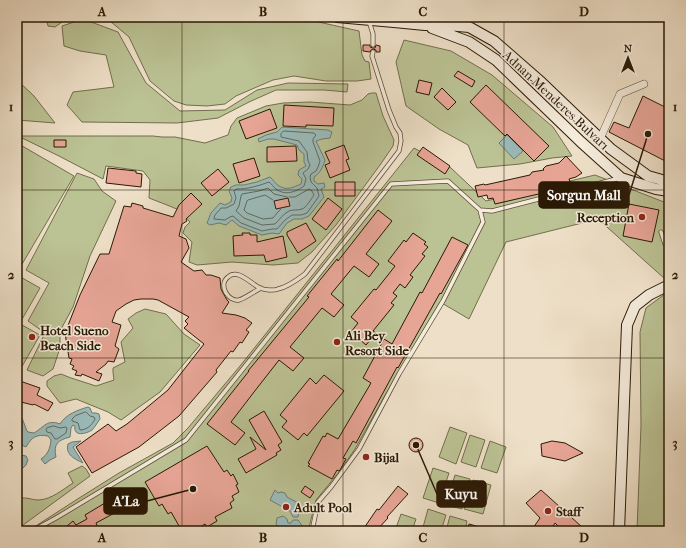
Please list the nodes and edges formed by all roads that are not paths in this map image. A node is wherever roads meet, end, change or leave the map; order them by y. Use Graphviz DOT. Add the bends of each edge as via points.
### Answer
graph roads {
  1 [pos="337,17"];
  2 [pos="369,20"];
  3 [pos="425,25"];
  4 [pos="373,45"];
  5 [pos="373,52"];
  6 [pos="644,84"];
  7 [pos="600,139"];
  8 [pos="621,178"];
  9 [pos="669,182"];
  10 [pos="669,191"];
  11 [pos="480,210"];
  12 [pos="669,227"];
  13 [pos="661,232"];
  14 [pos="665,244"];
  15 [pos="669,248"];
  16 [pos="669,285"];
  17 [pos="261,288"];
  18 [pos="32,531"];
  19 [pos="312,531"];
  20 [pos="619,531"];
  1 -- 2 [label="main road, Adnan Menderes Bulvarı"];
  2 -- 3 [label="main road, Adnan Menderes Bulvarı"];
  2 -- 4 [label="lane"];
  3 -- 7 [label="main road, Adnan Menderes Bulvarı" via="469,28 494,41"];
  3 -- 8 [label="main road, Adnan Menderes Bulvarı" via="469,42 496,60"];
  5 -- 17 [label="lane" via="388,110 400,133 399,151 305,274 277,290"];
  6 -- 7 [label="street" via="620,94"];
  7 -- 9 [label="main road, Adnan Menderes Bulvarı" via="648,176"];
  8 -- 10 [label="main road, Adnan Menderes Bulvarı"];
  8 -- 11 [label="lane" via="492,211"];
  11 -- 18 [label="lane" via="448,181 391,184 186,440"];
  11 -- 19 [label="lane" via="483,222 443,301 399,374 359,449 318,502"];
  12 -- 14 [label="lane"];
  13 -- 14 [label="lane"];
  14 -- 15 [label="lane"];
  16 -- 20 [label="main road" via="649,295 635,306 627,325"];
  17 -- 17 [label="lane" via="235,275 226,278 223,286 228,296 234,300 240,300"];
}
